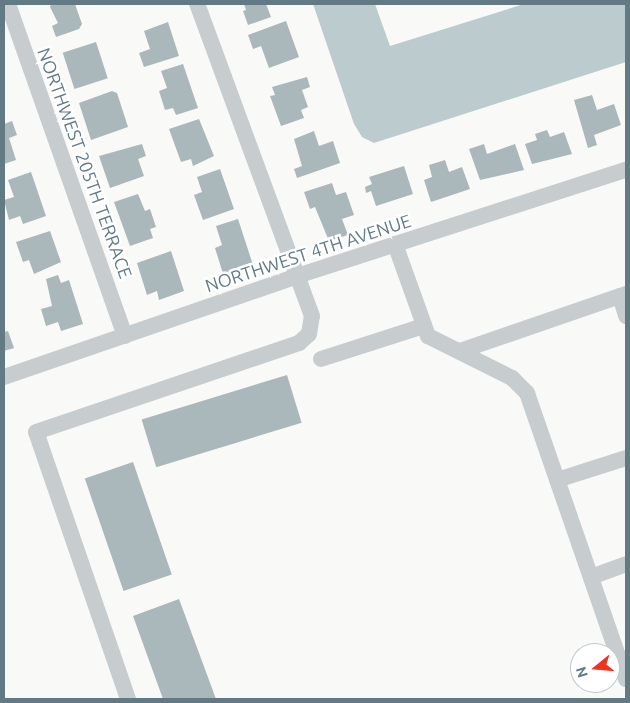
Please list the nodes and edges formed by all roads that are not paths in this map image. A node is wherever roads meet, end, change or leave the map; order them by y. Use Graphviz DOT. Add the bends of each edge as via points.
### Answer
graph roads {
  1 [pos="8,4"];
  2 [pos="198,4"];
  3 [pos="626,170"];
  4 [pos="396,244"];
  5 [pos="296,276"];
  6 [pos="623,295"];
  7 [pos="626,316"];
  8 [pos="424,326"];
  9 [pos="125,336"];
  10 [pos="460,351"];
  11 [pos="321,359"];
  12 [pos="4,376"];
  13 [pos="626,458"];
  14 [pos="557,480"];
  15 [pos="626,564"];
  16 [pos="591,577"];
  17 [pos="626,679"];
  18 [pos="128,699"];
  1 -- 9 [label="street, NORTHWEST 205TH TERRACE"];
  2 -- 5 [label="street"];
  3 -- 4 [label="street, NORTHWEST 4TH AVENUE"];
  4 -- 5 [label="street, NORTHWEST 4TH AVENUE"];
  4 -- 8 [label="street"];
  5 -- 9 [label="street, NORTHWEST 4TH AVENUE"];
  5 -- 18 [label="street" via="312,316 309,334 299,343 36,432"];
  6 -- 7 [label="street"];
  6 -- 10 [label="street"];
  8 -- 10 [label="street" via="428,336"];
  8 -- 11 [label="street"];
  9 -- 12 [label="street, NORTHWEST 4TH AVENUE"];
  10 -- 14 [label="street" via="512,378 527,393"];
  13 -- 14 [label="street"];
  14 -- 16 [label="street"];
  15 -- 16 [label="street"];
  16 -- 17 [label="street"];
}
